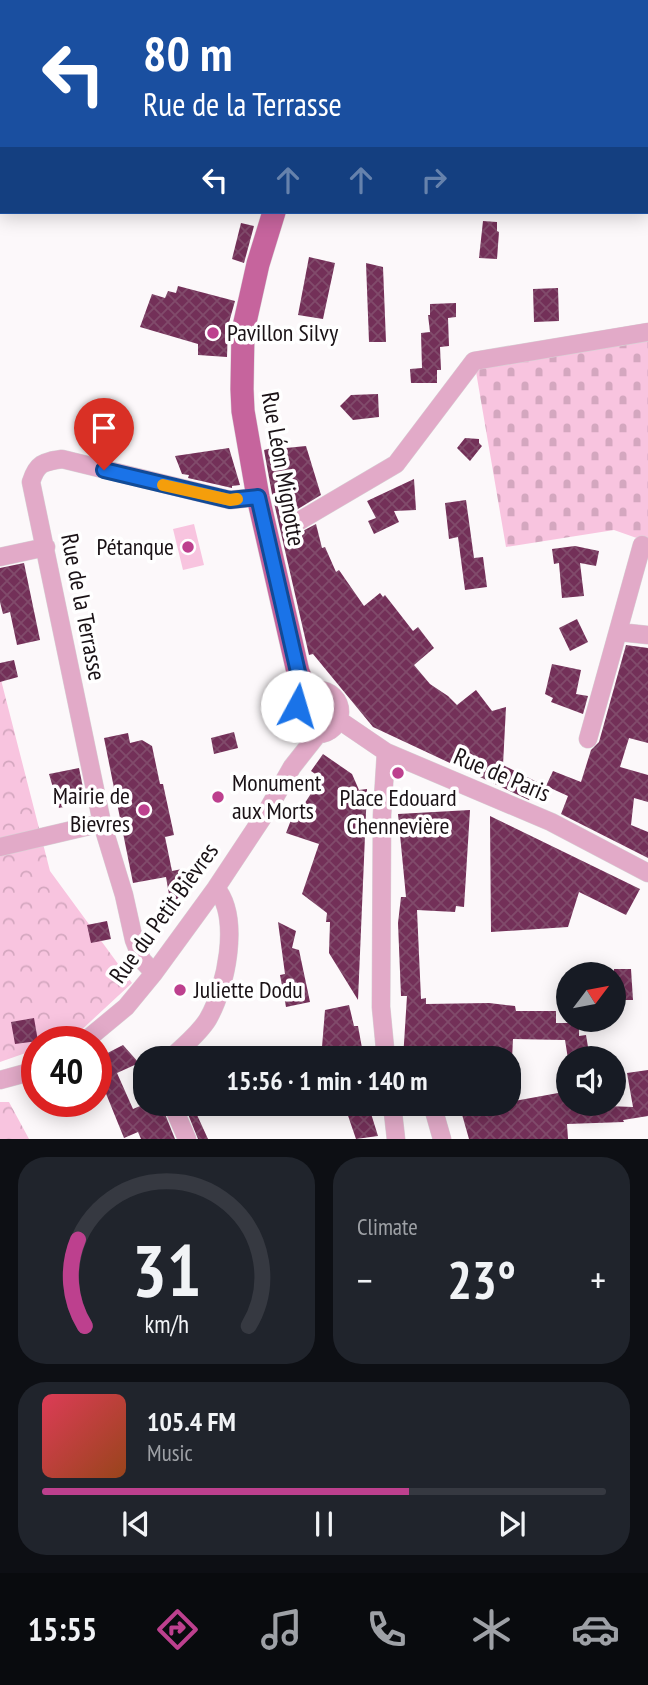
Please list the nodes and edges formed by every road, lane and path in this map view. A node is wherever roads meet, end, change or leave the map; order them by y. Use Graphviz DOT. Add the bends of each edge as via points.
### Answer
graph roads {
  1 [pos="273,214"];
  2 [pos="648,332"];
  3 [pos="258,497"];
  4 [pos="294,524"];
  5 [pos="642,545"];
  6 [pos="46,547"];
  7 [pos="0,557"];
  8 [pos="619,632"];
  9 [pos="648,635"];
  10 [pos="307,693"];
  11 [pos="339,720"];
  12 [pos="299,724"];
  13 [pos="318,734"];
  14 [pos="588,739"];
  15 [pos="386,752"];
  16 [pos="292,767"];
  17 [pos="102,823"];
  18 [pos="0,847"];
  19 [pos="648,873"];
  20 [pos="216,888"];
  21 [pos="154,973"];
  22 [pos="103,1026"];
  23 [pos="183,1046"];
  24 [pos="385,1046"];
  25 [pos="21,1074"];
  26 [pos="0,1080"];
  27 [pos="177,1116"];
  28 [pos="393,1116"];
  29 [pos="435,1116"];
  30 [pos="187,1139"];
  31 [pos="396,1139"];
  32 [pos="442,1139"];
  1 -- 3 [label="main road, Rue Léon Mignotte" via="243,331 243,411"];
  2 -- 4 [label="street" via="474,362 396,464"];
  3 -- 6 [label="street, Rue de la Terrasse" via="230,500 62,459 50,461 34,470 31,482"];
  3 -- 10 [label="main road, Rue Léon Mignotte" via="298,672"];
  5 -- 8 [label="street"];
  6 -- 7 [label="street"];
  6 -- 17 [label="street, Rue de la Terrasse"];
  8 -- 9 [label="street"];
  8 -- 14 [label="street"];
  10 -- 11 [label="street" via="320,690 333,696 340,708"];
  10 -- 12 [label="street" via="297,706"];
  11 -- 13 [label="street" via="331,730"];
  11 -- 15 [label="street, Rue de Paris"];
  12 -- 13 [label="street"];
  12 -- 16 [label="street, Rue du Petit Bièvres"];
  13 -- 16 [label="street, Rue du Petit Bièvres"];
  15 -- 19 [label="street, Rue de Paris" via="551,822"];
  15 -- 24 [label="street" via="381,993"];
  16 -- 20 [label="street, Rue du Petit Bièvres"];
  17 -- 18 [label="street"];
  17 -- 21 [label="street, Rue de la Terrasse" via="134,940 142,960"];
  20 -- 21 [label="street, Rue du Petit Bièvres"];
  20 -- 23 [label="street" via="230,921 229,945 216,1005"];
  21 -- 22 [label="street, Rue du Petit Bièvres"];
  25 -- 26 [label="street"];
  27 -- 30 [label="street"];
  28 -- 31 [label="street"];
  29 -- 32 [label="street"];
}
